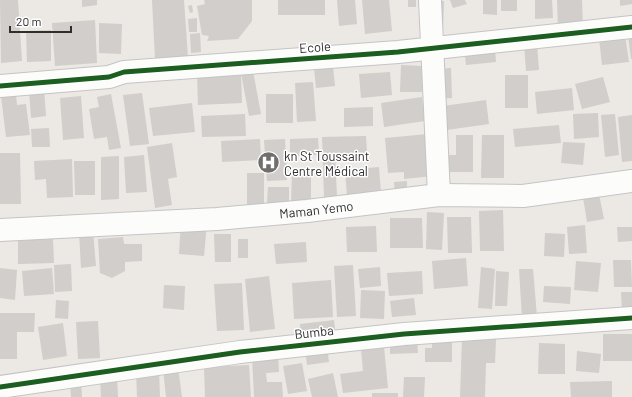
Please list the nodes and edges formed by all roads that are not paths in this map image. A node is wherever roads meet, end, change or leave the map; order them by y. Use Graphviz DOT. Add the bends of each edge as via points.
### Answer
graph roads {
  1 [pos="430,0"];
  2 [pos="632,27"];
  3 [pos="432,48"];
  4 [pos="0,86"];
  5 [pos="632,182"];
  6 [pos="439,195"];
  7 [pos="0,230"];
  8 [pos="632,318"];
  9 [pos="0,387"];
  1 -- 3 [label="street"];
  2 -- 3 [label="street, Ecole"];
  3 -- 4 [label="street, Ecole" via="124,72 109,77"];
  3 -- 6 [label="street"];
  5 -- 6 [label="street, Maman Yemo" via="523,196"];
  6 -- 7 [label="street, Maman Yemo" via="217,219"];
  8 -- 9 [label="street, Bumba" via="404,334 240,352"];
}
